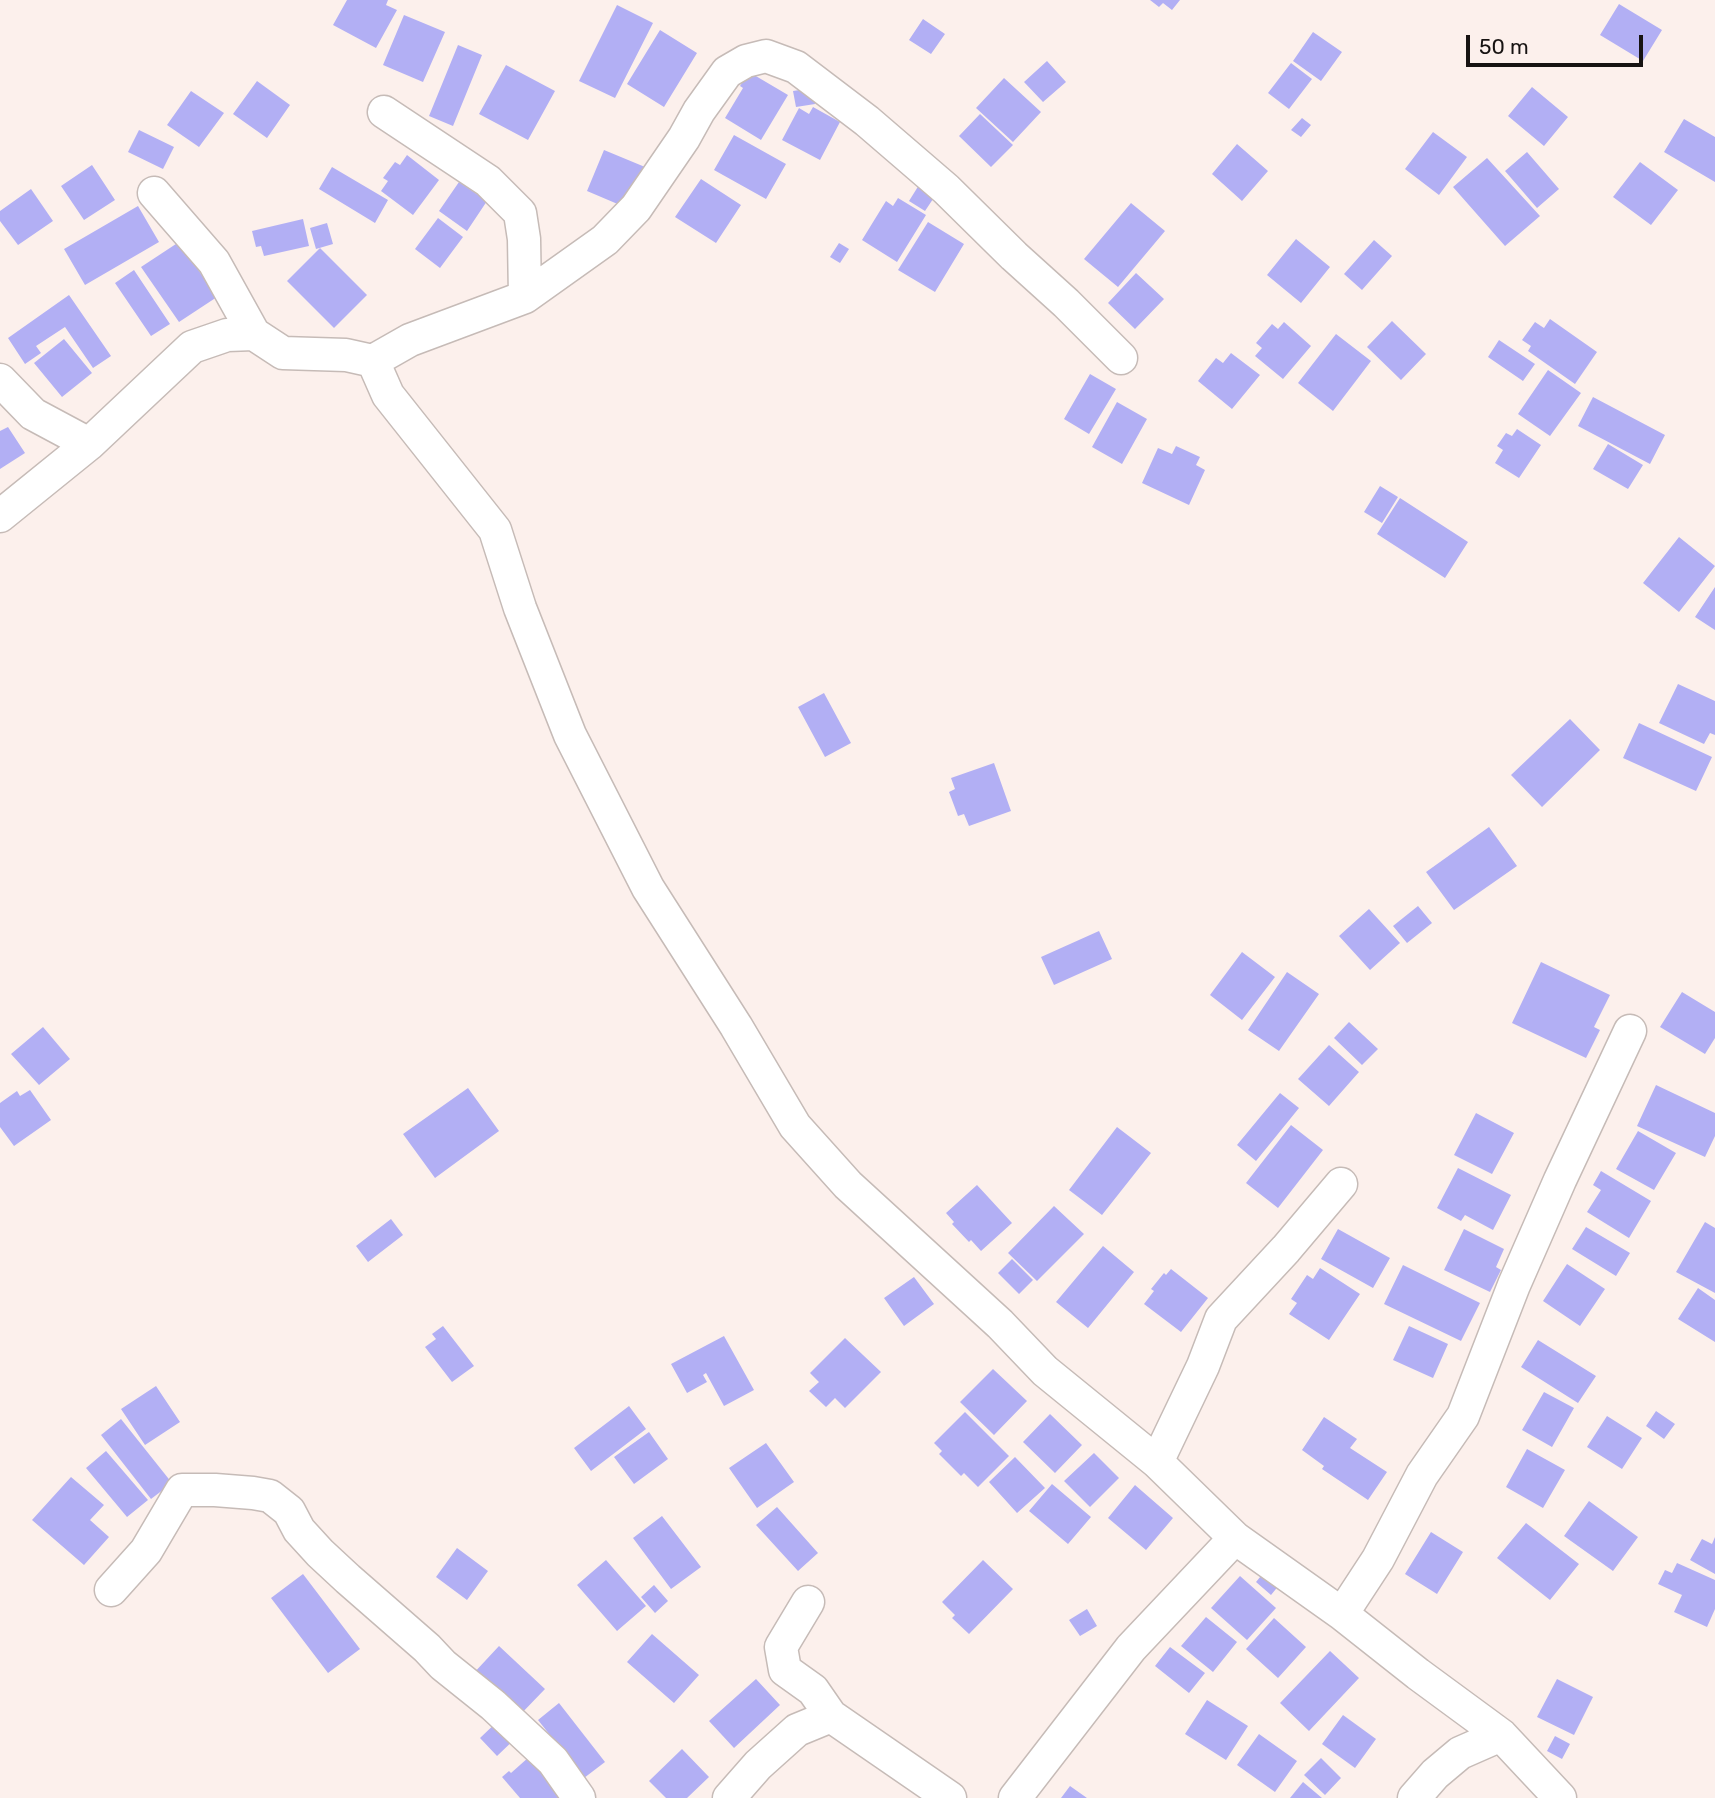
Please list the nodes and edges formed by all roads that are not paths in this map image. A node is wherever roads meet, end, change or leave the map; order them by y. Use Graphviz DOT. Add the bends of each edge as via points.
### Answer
graph roads {
  1 [pos="384,112"];
  2 [pos="154,194"];
  3 [pos="525,297"];
  4 [pos="254,334"];
  5 [pos="1121,358"];
  6 [pos="373,361"];
  7 [pos="0,380"];
  8 [pos="89,444"];
  9 [pos="0,516"];
  10 [pos="1630,1031"];
  11 [pos="1341,1184"];
  12 [pos="1157,1462"];
  13 [pos="1234,1538"];
  14 [pos="111,1590"];
  15 [pos="808,1602"];
  16 [pos="1342,1614"];
  17 [pos="831,1717"];
  18 [pos="1501,1735"];
  19 [pos="579,1798"];
  20 [pos="729,1798"];
  21 [pos="950,1798"];
  22 [pos="1015,1798"];
  23 [pos="1414,1798"];
  24 [pos="1560,1798"];
  1 -- 3 [label="street" via="488,181 520,213"];
  2 -- 4 [label="street" via="214,262"];
  3 -- 5 [label="street" via="605,240 636,208 727,72 766,56 796,67 867,121 946,189"];
  3 -- 6 [label="street" via="410,341"];
  4 -- 6 [label="street" via="283,352"];
  4 -- 8 [label="street" via="227,335 192,347"];
  6 -- 12 [label="street" via="388,394 495,530 570,735 648,888 794,1126 848,1185 1045,1371"];
  7 -- 8 [label="street" via="33,414"];
  8 -- 9 [label="street"];
  10 -- 16 [label="street" via="1514,1285 1464,1416 1422,1475 1378,1559"];
  11 -- 12 [label="street" via="1221,1319"];
  12 -- 13 [label="street"];
  13 -- 16 [label="street"];
  13 -- 22 [label="street" via="1131,1648"];
  14 -- 19 [label="street" via="145,1551 182,1490 270,1496 289,1511 320,1553 553,1761"];
  15 -- 17 [label="street" via="781,1647 782,1660 785,1670 813,1690"];
  16 -- 18 [label="street"];
  17 -- 20 [label="street" via="797,1730"];
  17 -- 21 [label="street"];
  18 -- 23 [label="street" via="1460,1753"];
  18 -- 24 [label="street"];
}
